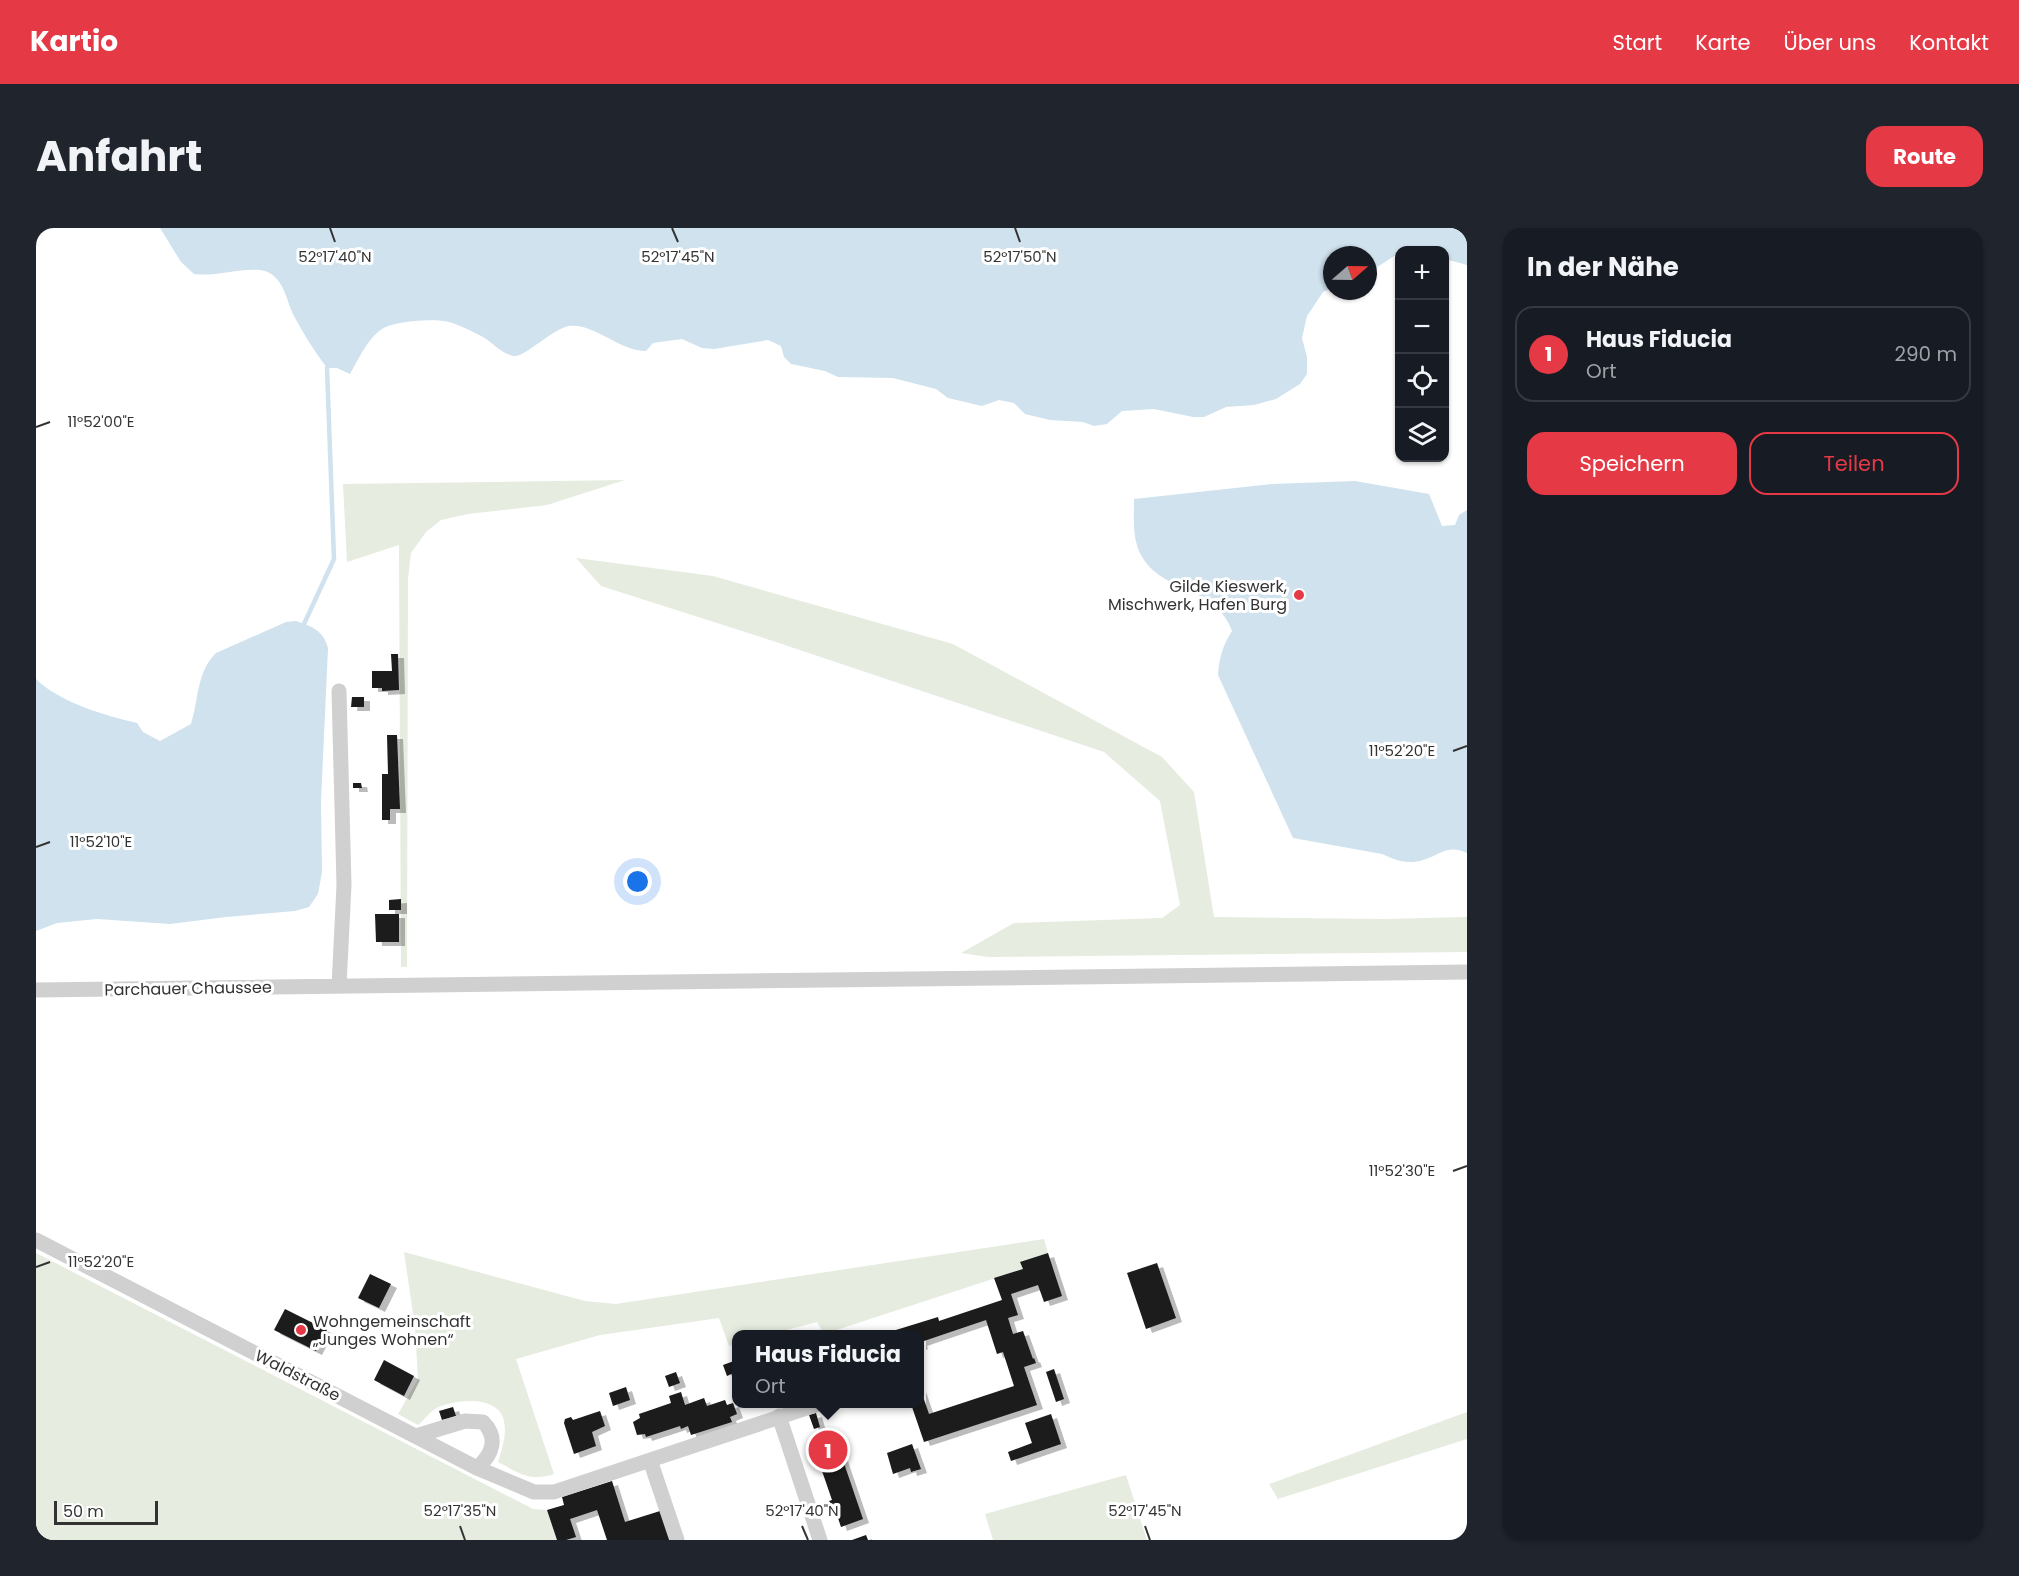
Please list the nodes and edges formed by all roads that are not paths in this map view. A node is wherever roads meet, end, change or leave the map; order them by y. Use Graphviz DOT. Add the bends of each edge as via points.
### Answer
graph roads {
  1 [pos="339,692"];
  2 [pos="1467,972"];
  3 [pos="339,986"];
  4 [pos="36,990"];
  5 [pos="36,1240"];
  6 [pos="806,1408"];
  7 [pos="779,1416"];
  8 [pos="416,1436"];
  9 [pos="650,1460"];
  10 [pos="477,1468"];
  11 [pos="677,1540"];
  12 [pos="820,1540"];
  1 -- 3 [label="street" via="344,885"];
  2 -- 3 [label="street, Parchauer Chaussee"];
  3 -- 4 [label="street, Parchauer Chaussee"];
  5 -- 8 [label="street, Waldstraße"];
  6 -- 7 [label="street, Waldstraße"];
  7 -- 9 [label="street, Waldstraße"];
  7 -- 12 [label="street"];
  8 -- 10 [label="street, Waldstraße"];
  8 -- 10 [label="street" via="465,1421 483,1422 492,1433 493,1442 485,1461"];
  9 -- 10 [label="street, Waldstraße" via="551,1493 534,1492"];
  9 -- 11 [label="street"];
}
